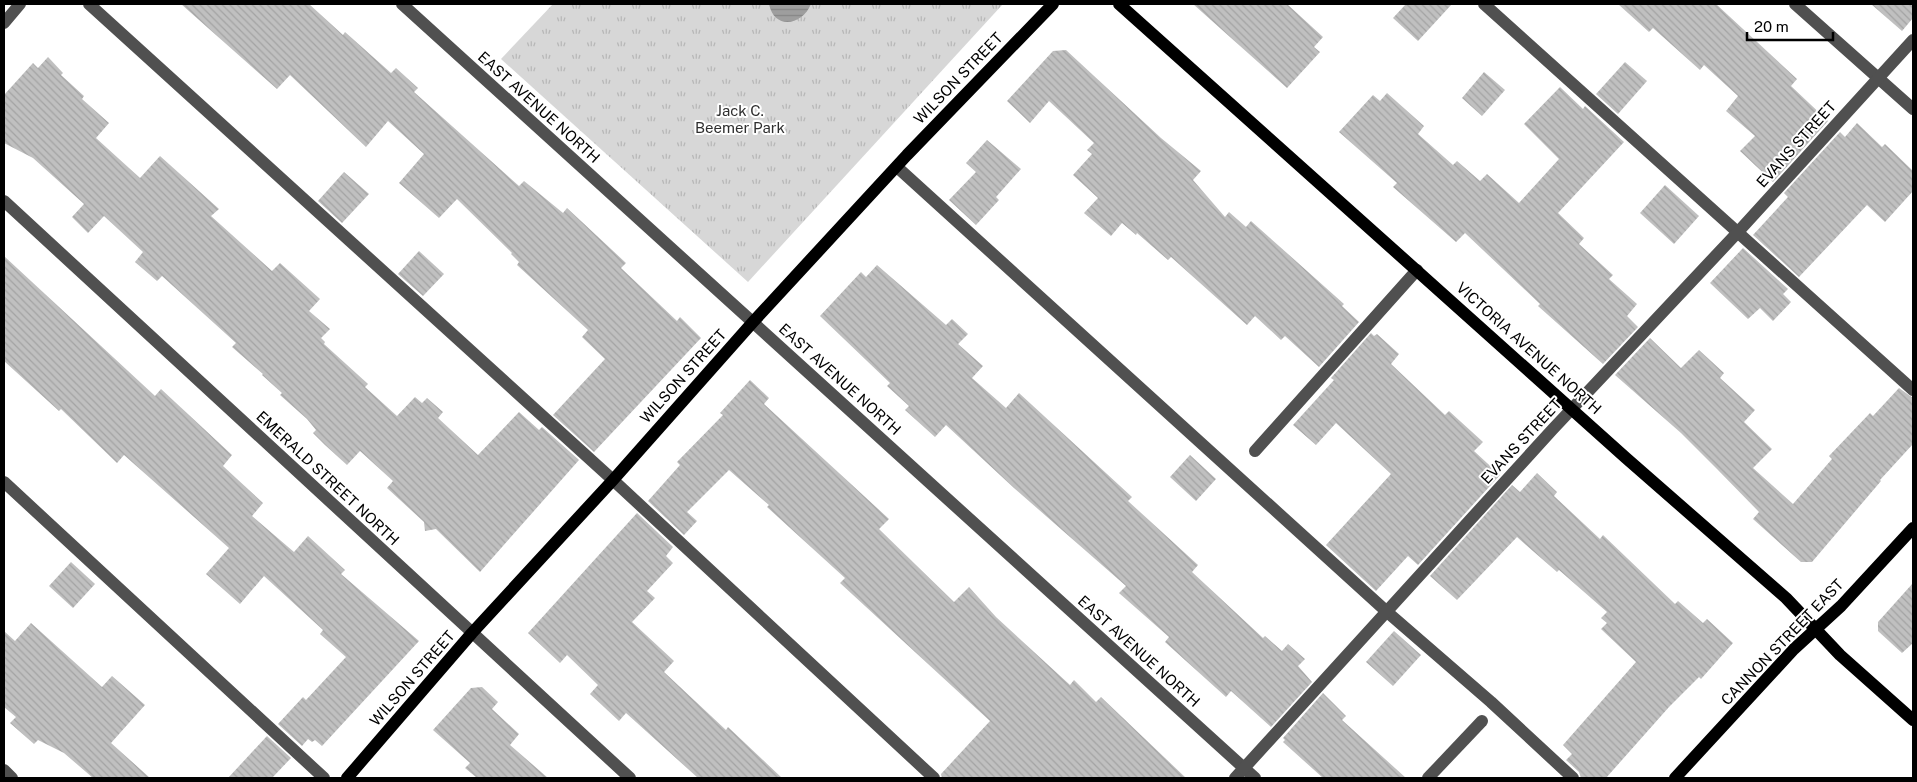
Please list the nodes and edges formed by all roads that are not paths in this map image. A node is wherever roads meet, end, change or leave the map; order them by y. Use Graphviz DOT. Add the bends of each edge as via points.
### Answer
graph roads {
  1 [pos="20,4"];
  2 [pos="90,4"];
  3 [pos="402,4"];
  4 [pos="1053,4"];
  5 [pos="1119,4"];
  6 [pos="1484,4"];
  7 [pos="1795,4"];
  8 [pos="4,23"];
  9 [pos="1913,40"];
  10 [pos="1878,78"];
  11 [pos="1913,109"];
  12 [pos="897,167"];
  13 [pos="4,201"];
  14 [pos="1738,232"];
  15 [pos="1417,270"];
  16 [pos="753,322"];
  17 [pos="1913,390"];
  18 [pos="1573,410"];
  19 [pos="1255,451"];
  20 [pos="614,480"];
  21 [pos="4,482"];
  22 [pos="1913,528"];
  23 [pos="1386,611"];
  24 [pos="1816,629"];
  25 [pos="472,634"];
  26 [pos="1482,720"];
  27 [pos="1913,720"];
  28 [pos="1244,768"];
  29 [pos="4,770"];
  30 [pos="12,778"];
  31 [pos="324,778"];
  32 [pos="347,778"];
  33 [pos="630,778"];
  34 [pos="934,778"];
  35 [pos="1235,778"];
  36 [pos="1255,778"];
  37 [pos="1428,778"];
  38 [pos="1573,778"];
  39 [pos="1675,778"];
  1 -- 8 [label="street"];
  2 -- 20 [label="street"];
  3 -- 16 [label="street, EAST AVENUE NORTH"];
  4 -- 12 [label="main road, WILSON STREET"];
  5 -- 15 [label="main road, VICTORIA AVENUE NORTH"];
  6 -- 14 [label="street"];
  7 -- 10 [label="street"];
  9 -- 10 [label="street, EVANS STREET"];
  10 -- 11 [label="street"];
  10 -- 14 [label="street, EVANS STREET"];
  12 -- 16 [label="main road, WILSON STREET"];
  12 -- 23 [label="street"];
  13 -- 25 [label="street, EMERALD STREET NORTH"];
  14 -- 17 [label="street"];
  14 -- 18 [label="street, EVANS STREET"];
  15 -- 18 [label="main road, VICTORIA AVENUE NORTH"];
  15 -- 19 [label="street"];
  16 -- 20 [label="main road, WILSON STREET"];
  16 -- 28 [label="street, EAST AVENUE NORTH"];
  18 -- 23 [label="street, EVANS STREET"];
  18 -- 24 [label="main road, VICTORIA AVENUE NORTH" via="1786,598"];
  20 -- 25 [label="main road, WILSON STREET"];
  20 -- 34 [label="street"];
  21 -- 31 [label="street"];
  22 -- 24 [label="main road, CANNON STREET EAST"];
  23 -- 28 [label="street, EVANS STREET"];
  23 -- 38 [label="street"];
  24 -- 27 [label="main road, VICTORIA AVENUE NORTH" via="1840,655"];
  24 -- 39 [label="main road, CANNON STREET EAST"];
  25 -- 32 [label="main road, WILSON STREET"];
  25 -- 33 [label="street, EMERALD STREET NORTH"];
  26 -- 37 [label="street"];
  28 -- 35 [label="street, EVANS STREET"];
  28 -- 36 [label="street, EAST AVENUE NORTH"];
  29 -- 30 [label="street"];
}
